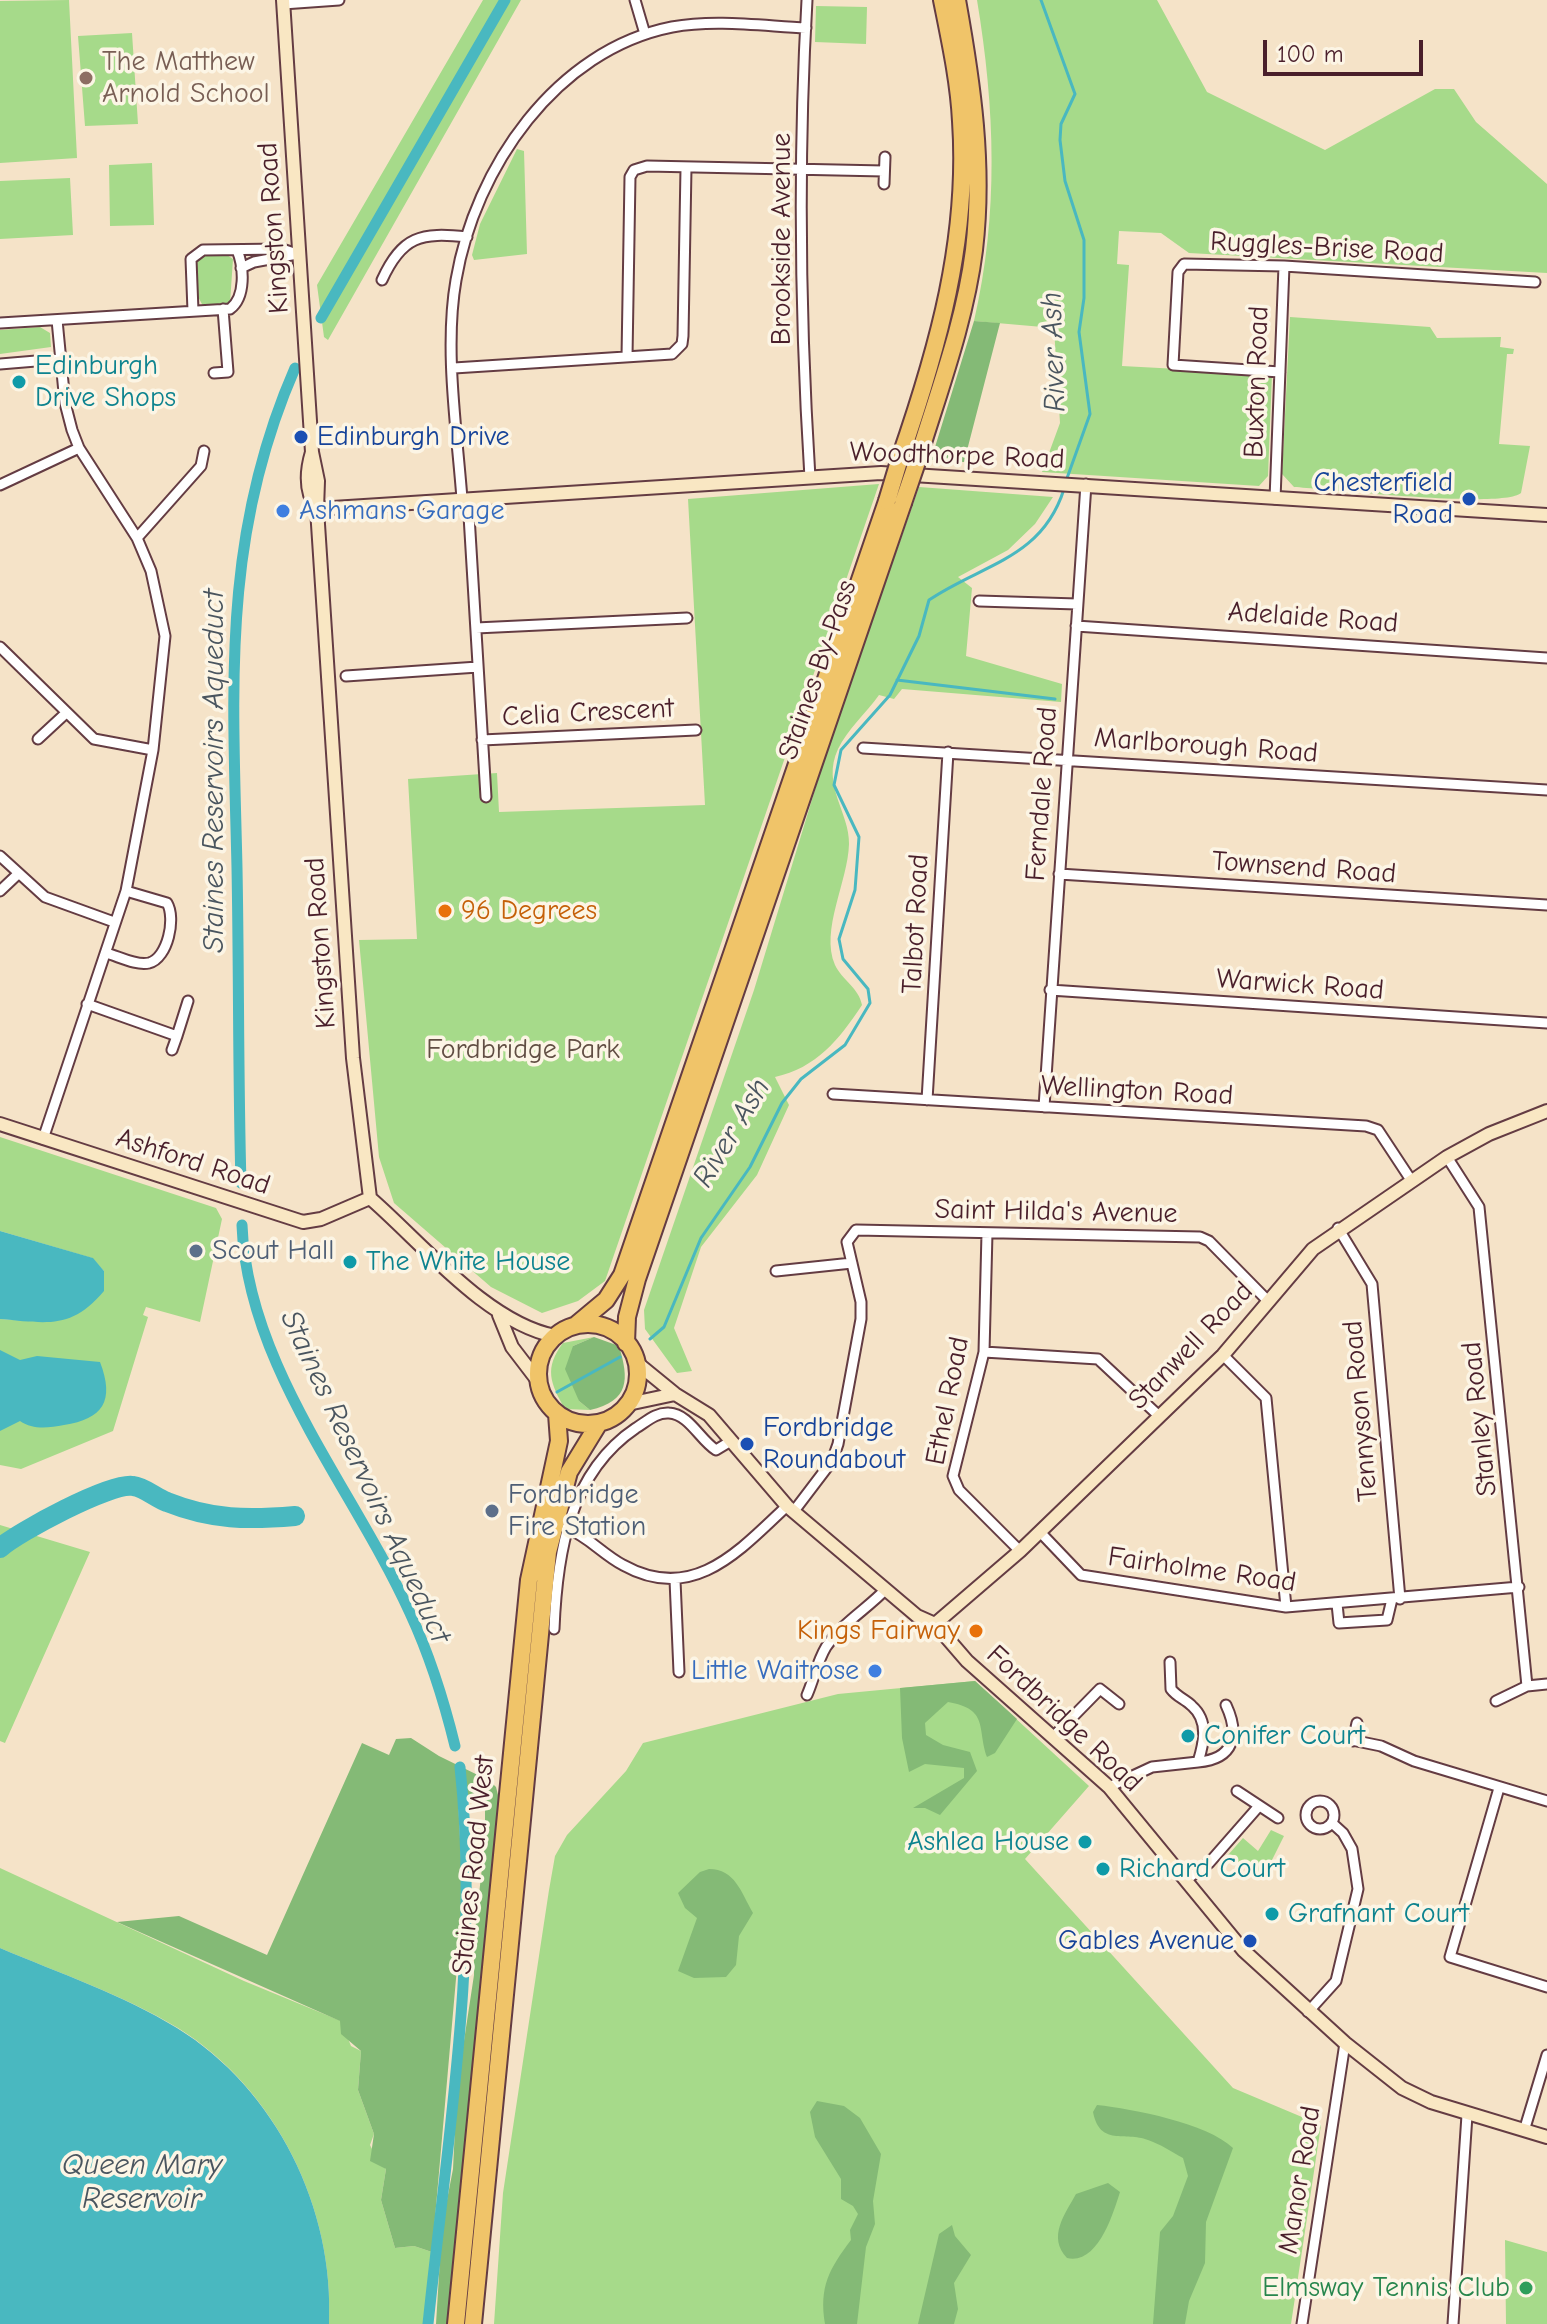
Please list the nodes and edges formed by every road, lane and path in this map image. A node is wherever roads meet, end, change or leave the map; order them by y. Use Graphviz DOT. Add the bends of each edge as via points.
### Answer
graph roads {
  1 [pos="339,0"];
  2 [pos="635,0"];
  3 [pos="807,0"];
  4 [pos="942,0"];
  5 [pos="957,0"];
  6 [pos="283,2"];
  7 [pos="806,28"];
  8 [pos="645,34"];
  9 [pos="885,157"];
  10 [pos="686,168"];
  11 [pos="803,169"];
  12 [pos="884,171"];
  13 [pos="884,184"];
  14 [pos="467,237"];
  15 [pos="237,250"];
  16 [pos="297,254"];
  17 [pos="1284,266"];
  18 [pos="241,268"];
  19 [pos="382,280"];
  20 [pos="1535,282"];
  21 [pos="223,309"];
  22 [pos="193,311"];
  23 [pos="57,320"];
  24 [pos="0,323"];
  25 [pos="627,357"];
  26 [pos="60,359"];
  27 [pos="0,364"];
  28 [pos="454,368"];
  29 [pos="1280,372"];
  30 [pos="214,373"];
  31 [pos="79,448"];
  32 [pos="204,451"];
  33 [pos="908,460"];
  34 [pos="810,478"];
  35 [pos="1073,483"];
  36 [pos="0,485"];
  37 [pos="465,499"];
  38 [pos="1275,499"];
  39 [pos="895,502"];
  40 [pos="317,509"];
  41 [pos="1547,515"];
  42 [pos="137,538"];
  43 [pos="979,601"];
  44 [pos="1077,604"];
  45 [pos="687,618"];
  46 [pos="1076,626"];
  47 [pos="476,628"];
  48 [pos="0,647"];
  49 [pos="1547,658"];
  50 [pos="478,667"];
  51 [pos="346,676"];
  52 [pos="65,714"];
  53 [pos="696,730"];
  54 [pos="38,739"];
  55 [pos="482,740"];
  56 [pos="863,748"];
  57 [pos="153,750"];
  58 [pos="948,752"];
  59 [pos="1067,760"];
  60 [pos="1547,790"];
  61 [pos="486,797"];
  62 [pos="0,856"];
  63 [pos="18,874"];
  64 [pos="1059,874"];
  65 [pos="0,891"];
  66 [pos="126,891"];
  67 [pos="1547,905"];
  68 [pos="114,922"];
  69 [pos="106,953"];
  70 [pos="1050,990"];
  71 [pos="188,1001"];
  72 [pos="87,1004"];
  73 [pos="1547,1023"];
  74 [pos="177,1036"];
  75 [pos="172,1050"];
  76 [pos="833,1094"];
  77 [pos="927,1100"];
  78 [pos="1044,1107"];
  79 [pos="1547,1111"];
  80 [pos="0,1124"];
  81 [pos="43,1139"];
  82 [pos="1447,1157"];
  83 [pos="1411,1180"];
  84 [pos="370,1198"];
  85 [pos="1338,1228"];
  86 [pos="987,1233"];
  87 [pos="852,1263"];
  88 [pos="776,1271"];
  89 [pos="1268,1301"];
  90 [pos="499,1315"];
  91 [pos="576,1325"];
  92 [pos="555,1336"];
  93 [pos="626,1343"];
  94 [pos="984,1352"];
  95 [pos="1223,1355"];
  96 [pos="637,1363"];
  97 [pos="538,1381"];
  98 [pos="675,1394"];
  99 [pos="628,1404"];
  100 [pos="557,1414"];
  101 [pos="1158,1415"];
  102 [pos="599,1423"];
  103 [pos="731,1441"];
  104 [pos="790,1508"];
  105 [pos="566,1528"];
  106 [pos="1040,1532"];
  107 [pos="1020,1551"];
  108 [pos="675,1580"];
  109 [pos="1519,1587"];
  110 [pos="886,1589"];
  111 [pos="1396,1599"];
  112 [pos="1337,1604"];
  113 [pos="1286,1607"];
  114 [pos="935,1624"];
  115 [pos="554,1629"];
  116 [pos="1170,1662"];
  117 [pos="679,1672"];
  118 [pos="1547,1684"];
  119 [pos="1527,1686"];
  120 [pos="812,1690"];
  121 [pos="1496,1701"];
  122 [pos="1119,1704"];
  123 [pos="1226,1705"];
  124 [pos="1357,1723"];
  125 [pos="1054,1736"];
  126 [pos="1342,1738"];
  127 [pos="1353,1741"];
  128 [pos="1198,1762"];
  129 [pos="1109,1787"];
  130 [pos="1499,1788"];
  131 [pos="1237,1791"];
  132 [pos="1547,1801"];
  133 [pos="1259,1806"];
  134 [pos="1278,1818"];
  135 [pos="1332,1823"];
  136 [pos="1186,1880"];
  137 [pos="1547,1987"];
  138 [pos="1308,2012"];
  139 [pos="1345,2043"];
  140 [pos="1547,2055"];
  141 [pos="1467,2115"];
  142 [pos="1524,2131"];
  143 [pos="1547,2137"];
  144 [pos="456,2324"];
  145 [pos="473,2324"];
  146 [pos="1302,2324"];
  147 [pos="1453,2324"];
  1 -- 6 [label="street"];
  2 -- 8 [label="street"];
  3 -- 7 [label="street, Brookside Avenue"];
  4 -- 33 [label="highway, Staines By-Pass" via="961,120 959,239"];
  5 -- 33 [label="highway, Staines By-Pass" via="977,142 974,250 962,311"];
  6 -- 16 [label="street, Kingston Road"];
  7 -- 8 [label="street, Celia Crescent" via="691,25"];
  7 -- 11 [label="street, Brookside Avenue"];
  8 -- 14 [label="street, Celia Crescent" via="584,65 532,116 491,181"];
  9 -- 12 [label="street"];
  10 -- 11 [label="street"];
  10 -- 25 [label="street" via="682,344 672,354"];
  10 -- 25 [label="street" via="640,167 630,177"];
  11 -- 12 [label="street"];
  11 -- 34 [label="street, Brookside Avenue"];
  12 -- 13 [label="street"];
  14 -- 19 [label="street" via="415,238 393,255"];
  14 -- 28 [label="street, Celia Crescent" via="454,298"];
  15 -- 16 [label="street"];
  15 -- 18 [label="street"];
  15 -- 22 [label="street" via="203,250 191,259"];
  16 -- 18 [label="street"];
  16 -- 40 [label="street, Kingston Road"];
  17 -- 20 [label="street, Ruggles-Brise Road"];
  17 -- 29 [label="street, Buxton Road"];
  17 -- 29 [label="street, Ruggles-Brise Road" via="1184,264 1178,272 1173,365"];
  18 -- 21 [label="street" via="236,304"];
  21 -- 22 [label="street"];
  21 -- 30 [label="street" via="228,372"];
  22 -- 23 [label="street"];
  23 -- 24 [label="street"];
  23 -- 26 [label="street"];
  25 -- 28 [label="street"];
  26 -- 27 [label="street"];
  26 -- 31 [label="street" via="65,403"];
  28 -- 37 [label="street, Celia Crescent"];
  29 -- 38 [label="street, Buxton Road"];
  31 -- 36 [label="street"];
  31 -- 42 [label="street"];
  32 -- 42 [label="street" via="201,466"];
  33 -- 39 [label="highway, Staines By-Pass, bridge"];
  34 -- 35 [label="street, Woodthorpe Road" via="881,473"];
  34 -- 37 [label="street, Woodthorpe Road"];
  35 -- 38 [label="street, Woodthorpe Road"];
  35 -- 44 [label="street, Ferndale Road"];
  37 -- 40 [label="street, Woodthorpe Road"];
  37 -- 47 [label="street, Celia Crescent"];
  38 -- 41 [label="street, Woodthorpe Road"];
  39 -- 91 [label="highway, Staines By-Pass" via="622,1275 606,1300"];
  39 -- 93 [label="highway, Staines By-Pass" via="637,1279"];
  40 -- 84 [label="street, Kingston Road" via="353,1058"];
  42 -- 57 [label="street" via="151,571 165,636"];
  43 -- 44 [label="street"];
  44 -- 46 [label="street, Ferndale Road"];
  45 -- 47 [label="street"];
  46 -- 49 [label="street, Adelaide Road"];
  46 -- 59 [label="street, Ferndale Road"];
  47 -- 50 [label="street, Celia Crescent"];
  48 -- 52 [label="street"];
  50 -- 51 [label="street, Celia Crescent"];
  50 -- 55 [label="street, Celia Crescent"];
  52 -- 54 [label="street"];
  52 -- 57 [label="street" via="94,739"];
  53 -- 55 [label="street, Celia Crescent"];
  55 -- 61 [label="street, Celia Crescent"];
  56 -- 58 [label="street, Marlborough Road"];
  57 -- 66 [label="street"];
  58 -- 59 [label="street, Marlborough Road"];
  58 -- 77 [label="street, Talbot Road"];
  59 -- 60 [label="street, Marlborough Road"];
  59 -- 64 [label="street, Ferndale Road"];
  62 -- 63 [label="street"];
  63 -- 65 [label="street"];
  63 -- 68 [label="street" via="45,897"];
  64 -- 67 [label="street, Townsend Road"];
  64 -- 70 [label="street, Ferndale Road"];
  66 -- 68 [label="street"];
  66 -- 69 [label="street" via="167,903 172,919 161,955 148,963"];
  68 -- 69 [label="street"];
  69 -- 72 [label="street"];
  70 -- 73 [label="street, Warwick Road"];
  70 -- 78 [label="street, Ferndale Road"];
  71 -- 74 [label="street"];
  72 -- 74 [label="street"];
  72 -- 81 [label="street"];
  74 -- 75 [label="street"];
  76 -- 77 [label="street, Wellington Road"];
  77 -- 78 [label="street, Wellington Road"];
  78 -- 83 [label="street, Wellington Road" via="1366,1126 1378,1130"];
  79 -- 82 [label="street, Stanwell Road"];
  80 -- 81 [label="street, Ashford Road"];
  81 -- 84 [label="street, Ashford Road" via="303,1222"];
  82 -- 83 [label="street, Stanwell Road"];
  82 -- 109 [label="street, Stanley Road" via="1479,1207"];
  83 -- 85 [label="street, Stanwell Road"];
  84 -- 90 [label="street"];
  85 -- 89 [label="street, Stanwell Road"];
  85 -- 111 [label="street, Tennyson Road" via="1372,1284"];
  86 -- 87 [label="street, Saint Hilda's Avenue" via="864,1229 850,1234 847,1242"];
  86 -- 89 [label="street, Saint Hilda's Avenue" via="1200,1237"];
  86 -- 94 [label="street, Ethel Road"];
  87 -- 88 [label="street"];
  87 -- 104 [label="street" via="861,1319 838,1444 832,1461"];
  89 -- 95 [label="street, Stanwell Road"];
  90 -- 92 [label="street"];
  90 -- 97 [label="street" via="512,1347"];
  91 -- 92 [label="highway"];
  91 -- 93 [label="highway" via="599,1325"];
  92 -- 97 [label="highway" via="539,1361"];
  93 -- 96 [label="highway"];
  94 -- 101 [label="street" via="1098,1359"];
  94 -- 107 [label="street, Ethel Road" via="953,1476 959,1490"];
  95 -- 101 [label="street, Stanwell Road"];
  95 -- 113 [label="street" via="1266,1398"];
  96 -- 98 [label="street, Fordbridge Road"];
  96 -- 99 [label="highway" via="638,1380"];
  97 -- 100 [label="highway" via="543,1398"];
  98 -- 99 [label="street"];
  98 -- 103 [label="street, Fordbridge Road" via="709,1415"];
  99 -- 102 [label="highway"];
  100 -- 102 [label="highway" via="575,1423"];
  100 -- 144 [label="highway, Staines Road West" via="559,1441 529,1580"];
  101 -- 106 [label="street, Stanwell Road"];
  102 -- 145 [label="highway, Staines Road West" via="569,1472 548,1552"];
  103 -- 104 [label="street, Fordbridge Road"];
  103 -- 105 [label="street" via="716,1450 681,1417 658,1414 616,1443 585,1483"];
  104 -- 108 [label="street" via="709,1571"];
  104 -- 110 [label="street, Fordbridge Road"];
  105 -- 108 [label="street" via="622,1565"];
  105 -- 115 [label="street"];
  106 -- 107 [label="street, Stanwell Road"];
  106 -- 113 [label="street, Fairholme Road" via="1081,1575"];
  107 -- 114 [label="street, Stanwell Road"];
  108 -- 117 [label="street"];
  109 -- 111 [label="street, Fairholme Road"];
  109 -- 119 [label="street, Stanley Road"];
  110 -- 114 [label="street, Fordbridge Road"];
  110 -- 120 [label="street" via="827,1646"];
  111 -- 112 [label="street, Fairholme Road"];
  111 -- 112 [label="street" via="1387,1620 1339,1623"];
  112 -- 113 [label="street, Fairholme Road"];
  114 -- 125 [label="street, Fordbridge Road" via="967,1661"];
  116 -- 128 [label="street" via="1171,1689 1193,1706 1203,1723"];
  118 -- 119 [label="street"];
  119 -- 121 [label="street"];
  122 -- 125 [label="street" via="1096,1685"];
  123 -- 128 [label="street" via="1234,1721 1227,1752 1216,1761"];
  124 -- 127 [label="street"];
  125 -- 129 [label="street, Fordbridge Road"];
  126 -- 127 [label="street"];
  127 -- 130 [label="street"];
  128 -- 129 [label="street" via="1152,1767"];
  129 -- 136 [label="street, Fordbridge Road"];
  130 -- 132 [label="street"];
  130 -- 137 [label="street" via="1450,1957"];
  131 -- 133 [label="street"];
  133 -- 134 [label="street"];
  133 -- 136 [label="street" via="1209,1863"];
  135 -- 138 [label="street" via="1352,1849 1358,1889 1336,1981"];
  136 -- 138 [label="street, Fordbridge Road" via="1243,1950"];
  138 -- 139 [label="street, Fordbridge Road"];
  139 -- 141 [label="street, Fordbridge Road" via="1402,2088"];
  139 -- 146 [label="street, Manor Road"];
  140 -- 142 [label="street"];
  141 -- 142 [label="street, Fordbridge Road"];
  141 -- 147 [label="street"];
  142 -- 143 [label="street, Fordbridge Road"];
}
